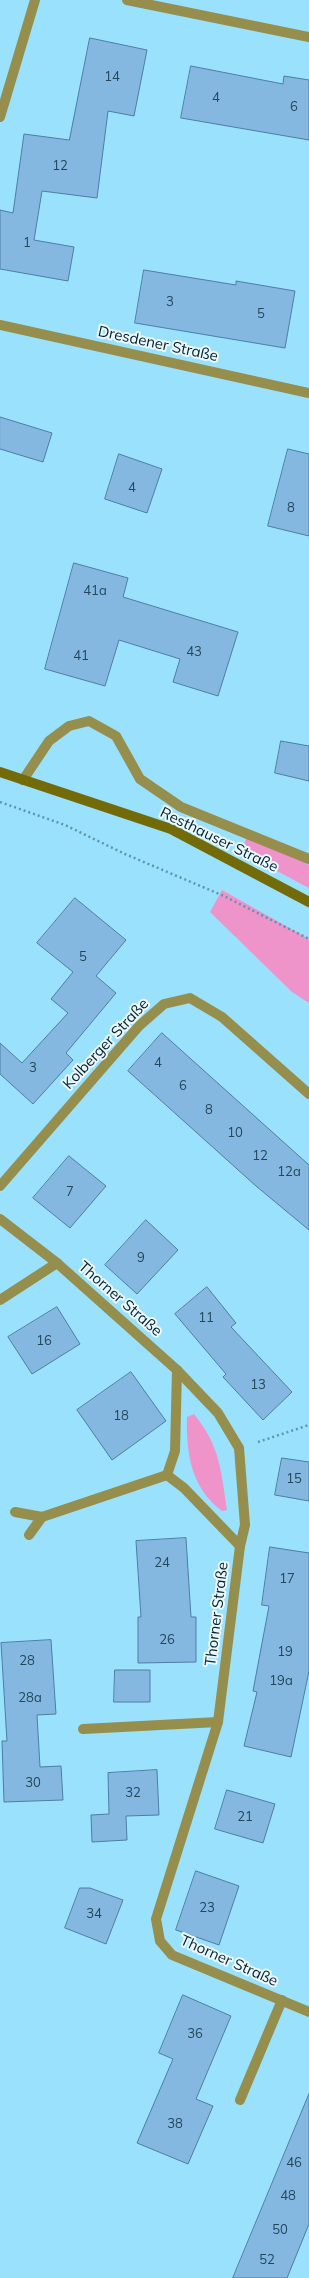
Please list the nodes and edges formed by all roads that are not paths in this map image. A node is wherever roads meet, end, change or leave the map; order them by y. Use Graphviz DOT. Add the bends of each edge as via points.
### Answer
graph roads {
  1 [pos="35,0"];
  2 [pos="127,0"];
  3 [pos="309,37"];
  4 [pos="0,117"];
  5 [pos="0,325"];
  6 [pos="309,393"];
  7 [pos="0,772"];
  8 [pos="23,780"];
  9 [pos="309,859"];
  10 [pos="309,902"];
  11 [pos="309,1094"];
  12 [pos="0,1186"];
  13 [pos="0,1219"];
  14 [pos="57,1263"];
  15 [pos="0,1300"];
  16 [pos="178,1370"];
  17 [pos="167,1475"];
  18 [pos="15,1512"];
  19 [pos="42,1517"];
  20 [pos="29,1536"];
  21 [pos="240,1546"];
  22 [pos="218,1722"];
  23 [pos="83,1729"];
  24 [pos="282,2000"];
  25 [pos="309,2012"];
  26 [pos="240,2100"];
  1 -- 4 [label="street"];
  2 -- 3 [label="street"];
  5 -- 6 [label="street, Dresdener Straße"];
  7 -- 8 [label="street, Resthauser Straße"];
  8 -- 9 [label="street, Resthauser Straße" via="49,741 69,726 89,721 116,736 140,779 180,807"];
  8 -- 10 [label="street, Resthauser Straße" via="171,830"];
  11 -- 12 [label="street, Kolberger Straße" via="222,1017 190,998 164,1004 139,1026"];
  13 -- 14 [label="street, Thorner Straße"];
  14 -- 15 [label="street"];
  14 -- 16 [label="street, Thorner Straße"];
  16 -- 17 [label="street" via="175,1451"];
  16 -- 21 [label="street, Thorner Straße" via="218,1413 239,1448 245,1525"];
  17 -- 19 [label="street"];
  17 -- 21 [label="street" via="184,1488"];
  18 -- 19 [label="street"];
  19 -- 20 [label="street"];
  21 -- 22 [label="street, Thorner Straße"];
  22 -- 23 [label="street"];
  22 -- 24 [label="street, Thorner Straße" via="156,1920 160,1941 172,1955"];
  24 -- 25 [label="street, Thorner Straße"];
  24 -- 26 [label="street"];
}
